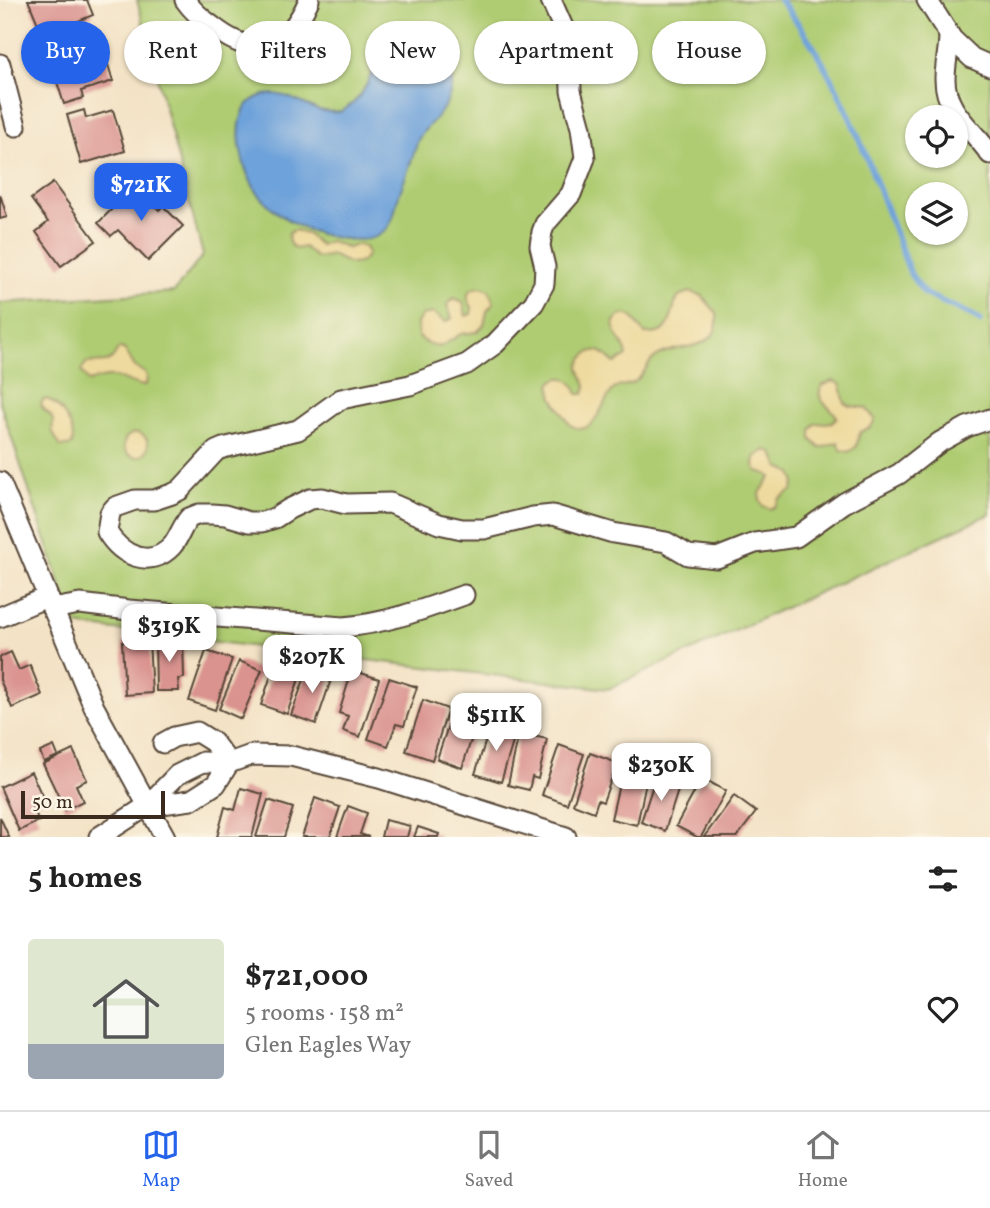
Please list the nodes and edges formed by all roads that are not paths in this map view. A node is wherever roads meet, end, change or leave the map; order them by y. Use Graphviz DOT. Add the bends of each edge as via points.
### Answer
graph roads {
  1 [pos="185,0"];
  2 [pos="309,0"];
  3 [pos="551,0"];
  4 [pos="927,0"];
  5 [pos="949,35"];
  6 [pos="990,66"];
  7 [pos="1,71"];
  8 [pos="16,126"];
  9 [pos="990,154"];
  10 [pos="990,419"];
  11 [pos="0,482"];
  12 [pos="464,595"];
  13 [pos="49,603"];
  14 [pos="0,617"];
  15 [pos="163,743"];
  16 [pos="229,763"];
  17 [pos="193,768"];
  18 [pos="205,791"];
  19 [pos="147,806"];
  20 [pos="99,837"];
  21 [pos="165,837"];
  22 [pos="566,837"];
  1 -- 2 [label="street" via="218,31 247,47 264,47 289,31"];
  3 -- 10 [label="street" via="570,49 571,91 585,158 571,194 542,232 544,284 534,303 495,344 467,364 410,385 341,399 299,430 216,451 172,495 115,507 107,532 121,549 131,556 153,558 172,545 189,517 212,514 262,522 321,498 346,504 390,503 462,529 553,515 613,533 666,542 688,555 717,558 755,543 796,537 844,503 899,474 940,442"];
  4 -- 5 [label="street"];
  5 -- 6 [label="street" via="972,58"];
  5 -- 9 [label="street" via="948,100"];
  7 -- 8 [label="street"];
  11 -- 13 [label="street"];
  12 -- 13 [label="street" via="364,626 342,627"];
  13 -- 14 [label="street"];
  13 -- 19 [label="street" via="94,707"];
  15 -- 16 [label="street" via="197,732 214,742"];
  16 -- 17 [label="street" via="204,762"];
  16 -- 18 [label="street" via="216,785"];
  16 -- 22 [label="street" via="251,755 291,756 379,778"];
  17 -- 18 [label="street"];
  17 -- 19 [label="street" via="177,775"];
  18 -- 19 [label="street" via="191,800"];
  19 -- 20 [label="street"];
  19 -- 21 [label="street"];
}
